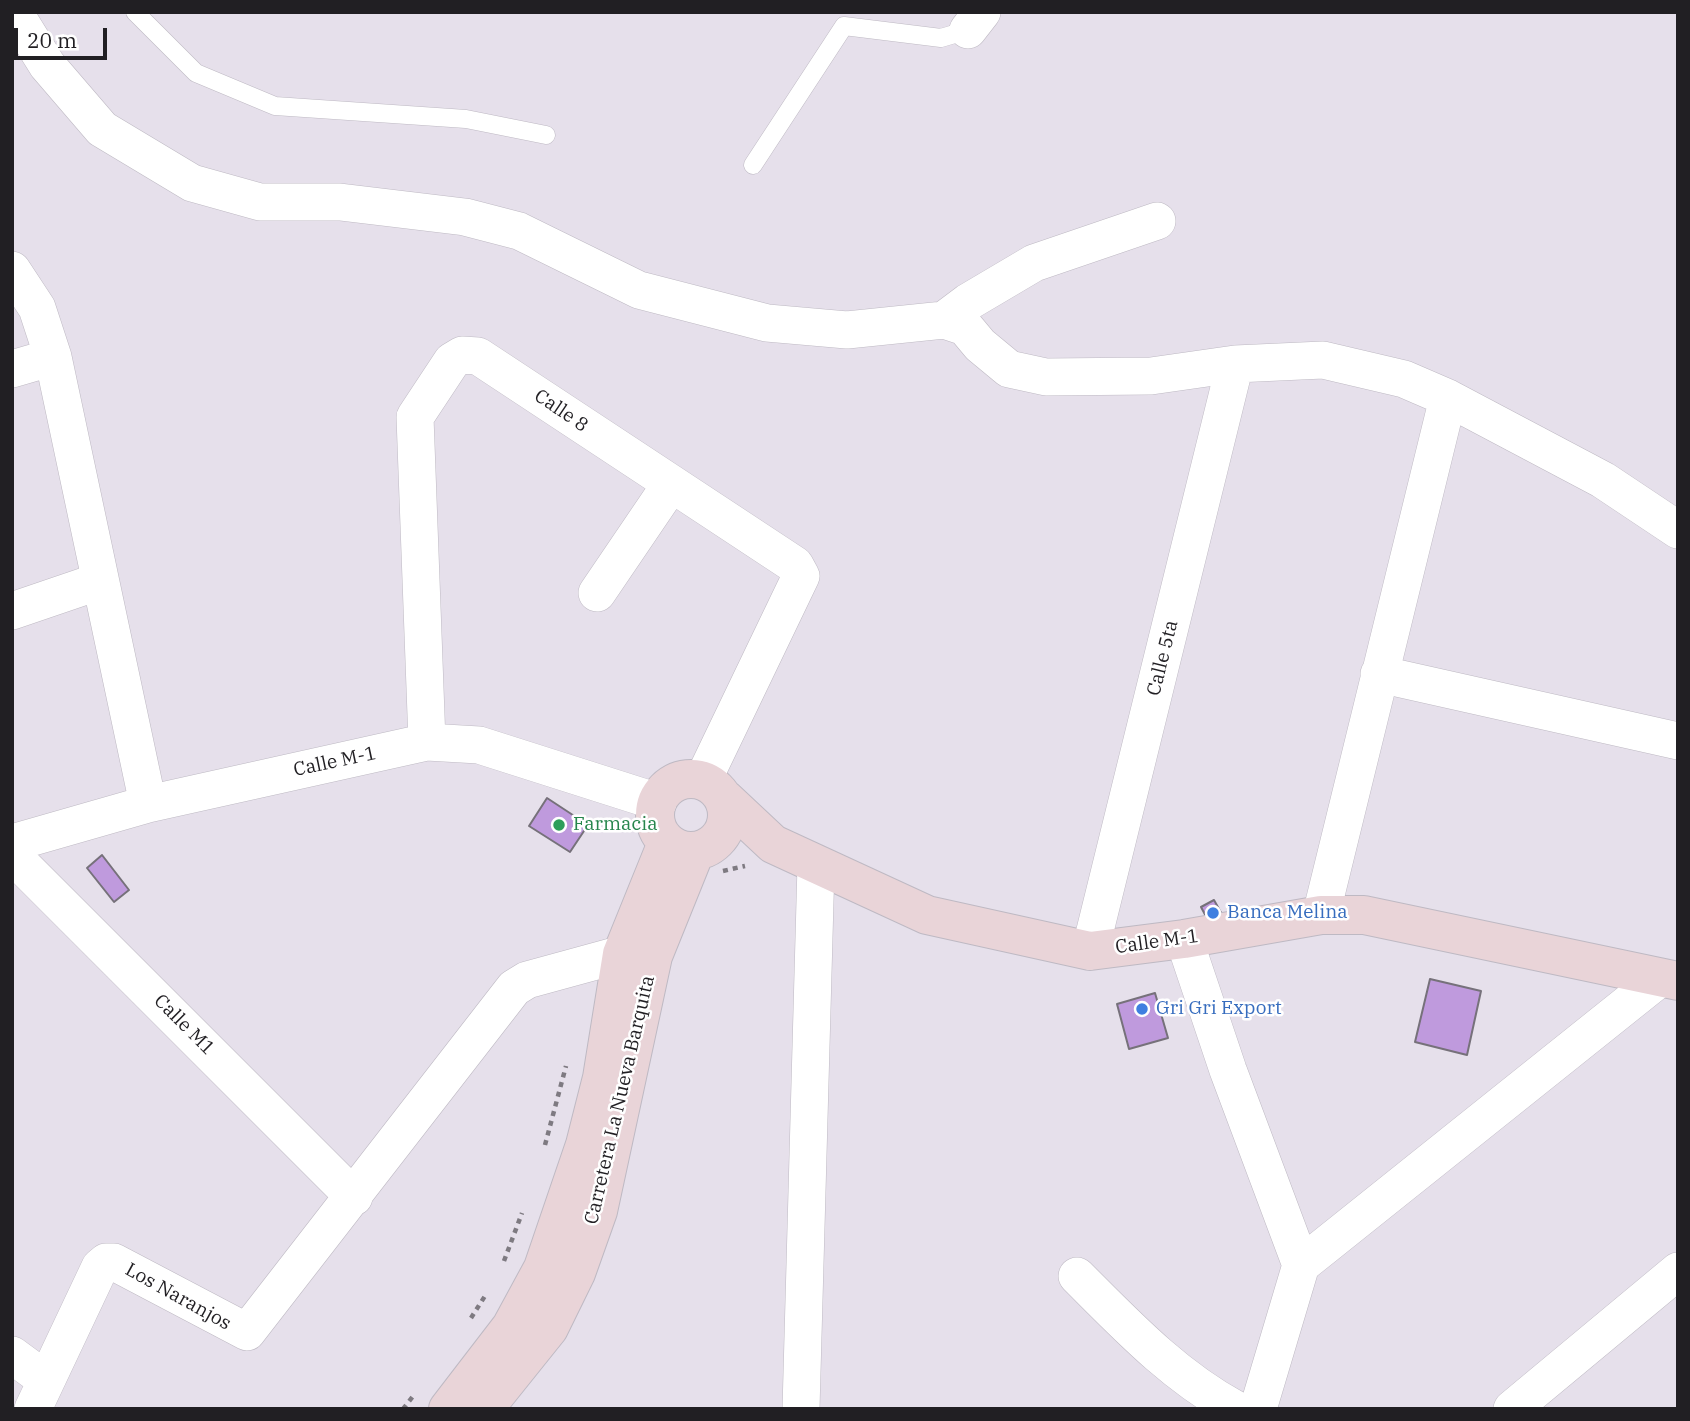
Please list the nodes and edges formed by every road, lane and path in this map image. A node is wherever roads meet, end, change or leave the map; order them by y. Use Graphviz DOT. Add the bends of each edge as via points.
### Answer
graph roads {
  1 [pos="14,12"];
  2 [pos="135,12"];
  3 [pos="845,19"];
  4 [pos="975,21"];
  5 [pos="546,135"];
  6 [pos="753,165"];
  7 [pos="1157,221"];
  8 [pos="12,270"];
  9 [pos="944,320"];
  10 [pos="53,357"];
  11 [pos="1235,365"];
  12 [pos="12,369"];
  13 [pos="1448,398"];
  14 [pos="671,484"];
  15 [pos="1678,530"];
  16 [pos="100,580"];
  17 [pos="597,593"];
  18 [pos="12,611"];
  19 [pos="1379,674"];
  20 [pos="1678,741"];
  21 [pos="427,742"];
  22 [pos="714,790"];
  23 [pos="658,802"];
  24 [pos="148,804"];
  25 [pos="12,843"];
  26 [pos="773,844"];
  27 [pos="688,848"];
  28 [pos="12,855"];
  29 [pos="816,865"];
  30 [pos="1321,915"];
  31 [pos="1184,939"];
  32 [pos="1090,951"];
  33 [pos="622,954"];
  34 [pos="1669,979"];
  35 [pos="569,1054"];
  36 [pos="545,1147"];
  37 [pos="354,1197"];
  38 [pos="523,1211"];
  39 [pos="1301,1265"];
  40 [pos="1678,1271"];
  41 [pos="499,1274"];
  42 [pos="1077,1276"];
  43 [pos="492,1285"];
  44 [pos="470,1319"];
  45 [pos="12,1355"];
  46 [pos="40,1394"];
  47 [pos="433,1400"];
  48 [pos="403,1409"];
  49 [pos="484,1409"];
  50 [pos="801,1409"];
  51 [pos="1235,1409"];
  52 [pos="1258,1409"];
  53 [pos="1512,1409"];
  1 -- 9 [label="street" via="47,65 102,130 192,183 260,202 340,202 465,217 520,231 639,290 766,323 847,330"];
  2 -- 5 [label="lane" via="196,73 275,106 466,119"];
  3 -- 4 [label="lane" via="942,38"];
  3 -- 6 [label="lane"];
  7 -- 9 [label="street" via="1034,262"];
  8 -- 10 [label="street" via="37,308"];
  9 -- 11 [label="street" via="965,327 1009,369 1046,377 1151,376"];
  10 -- 12 [label="street"];
  10 -- 16 [label="street"];
  11 -- 13 [label="street" via="1323,360 1404,379"];
  11 -- 32 [label="street, Calle 5ta"];
  13 -- 15 [label="street" via="1603,480"];
  13 -- 19 [label="street"];
  14 -- 17 [label="street"];
  14 -- 21 [label="street, Calle 8" via="478,356 462,355 452,361 415,418"];
  14 -- 22 [label="street, Calle 8" via="795,565 801,576"];
  16 -- 18 [label="street"];
  16 -- 24 [label="street"];
  19 -- 20 [label="street"];
  19 -- 30 [label="street"];
  21 -- 23 [label="street, Calle M-1" via="479,745"];
  21 -- 24 [label="street, Calle M-1"];
  22 -- 23 [label="street" via="676,782"];
  22 -- 26 [label="street, Calle M-1"];
  22 -- 27 [label="street" via="728,810 725,830 711,846"];
  23 -- 27 [label="street" via="657,826"];
  24 -- 25 [label="street, Calle M-1"];
  26 -- 27 [label="street"];
  26 -- 29 [label="street, Calle M-1"];
  27 -- 33 [label="street, Carretera La Nueva Barquita"];
  27 -- 49 [label="street, Carretera La Nueva Barquita" via="653,956 598,1211 576,1273 549,1328"];
  28 -- 37 [label="street, Calle M1"];
  29 -- 32 [label="street, Calle M-1" via="927,915"];
  29 -- 50 [label="street"];
  30 -- 31 [label="street, Calle M-1"];
  30 -- 34 [label="street, Calle M-1" via="1364,915"];
  31 -- 32 [label="street, Calle M-1"];
  31 -- 39 [label="street"];
  33 -- 37 [label="street" via="527,980 514,988"];
  33 -- 47 [label="street, Carretera La Nueva Barquita" via="602,1078 585,1145 543,1268 511,1327"];
  34 -- 39 [label="street"];
  35 -- 36 [label="path"];
  37 -- 46 [label="street, Los Naranjos" via="247,1332 114,1262 106,1262 100,1266"];
  38 -- 41 [label="path"];
  39 -- 52 [label="street"];
  40 -- 53 [label="street"];
  42 -- 51 [label="street" via="1160,1359 1203,1392"];
  43 -- 44 [label="path"];
  45 -- 46 [label="street"];
  47 -- 48 [label="path"];
}
